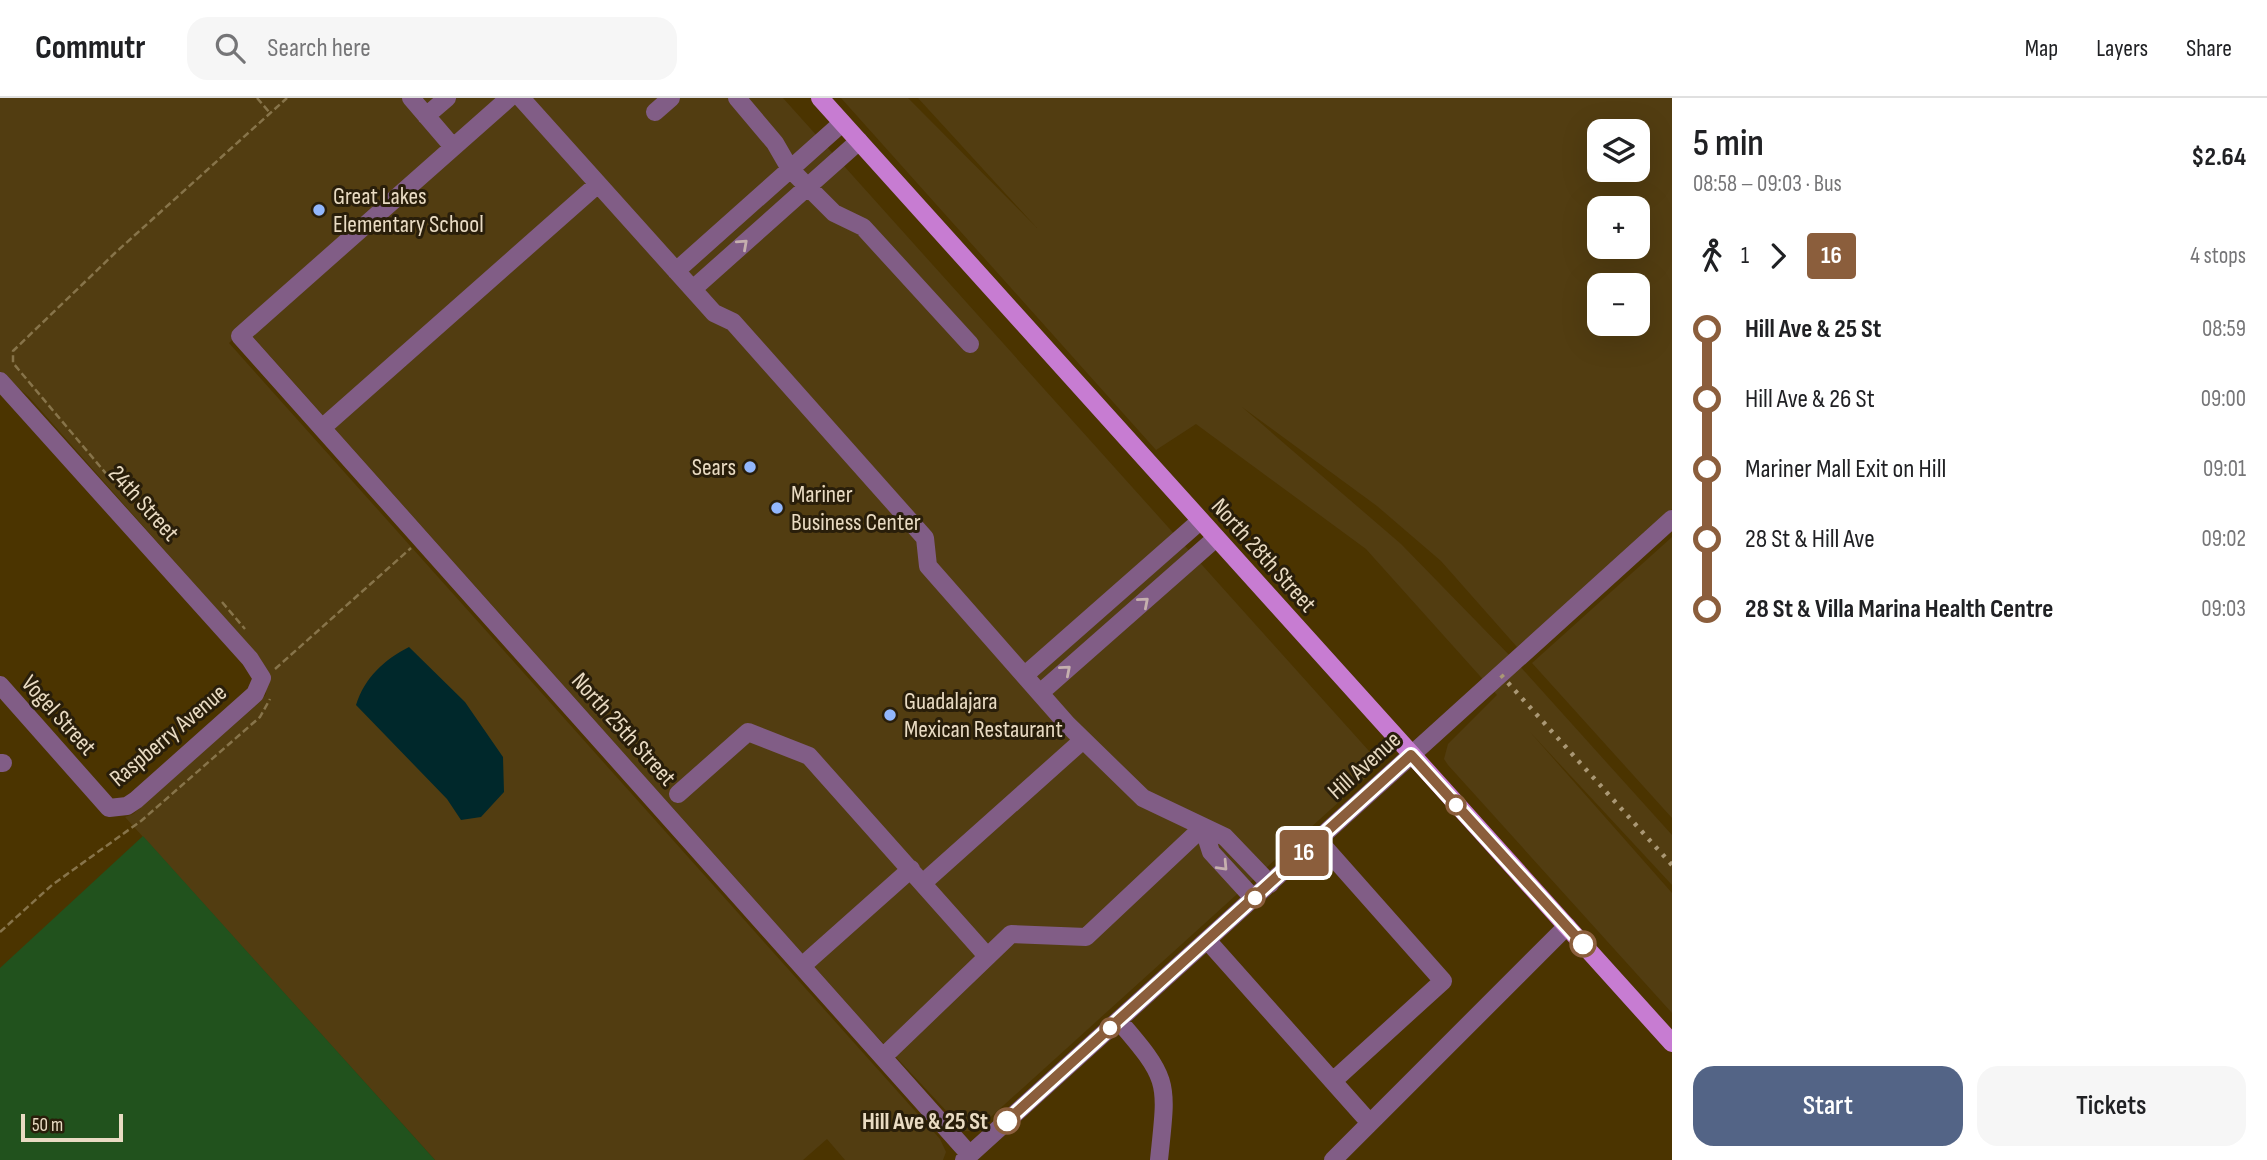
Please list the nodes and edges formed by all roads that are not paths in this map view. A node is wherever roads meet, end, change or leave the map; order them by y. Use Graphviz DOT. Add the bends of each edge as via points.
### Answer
graph roads {
  1 [pos="411,98"];
  2 [pos="447,98"];
  3 [pos="509,98"];
  4 [pos="521,98"];
  5 [pos="671,98"];
  6 [pos="737,98"];
  7 [pos="820,98"];
  8 [pos="427,107"];
  9 [pos="655,111"];
  10 [pos="842,123"];
  11 [pos="859,141"];
  12 [pos="453,147"];
  13 [pos="790,169"];
  14 [pos="598,184"];
  15 [pos="807,187"];
  16 [pos="676,271"];
  17 [pos="693,289"];
  18 [pos="970,344"];
  19 [pos="0,381"];
  20 [pos="322,428"];
  21 [pos="1672,519"];
  22 [pos="1200,521"];
  23 [pos="1216,538"];
  24 [pos="1025,676"];
  25 [pos="0,685"];
  26 [pos="1040,693"];
  27 [pos="263,694"];
  28 [pos="1083,740"];
  29 [pos="1411,755"];
  30 [pos="678,794"];
  31 [pos="109,808"];
  32 [pos="1203,827"];
  33 [pos="1318,840"];
  34 [pos="911,869"];
  35 [pos="924,882"];
  36 [pos="1270,884"];
  37 [pos="1254,899"];
  38 [pos="1567,926"];
  39 [pos="1208,940"];
  40 [pos="987,956"];
  41 [pos="802,966"];
  42 [pos="1119,1021"];
  43 [pos="1672,1043"];
  44 [pos="883,1057"];
  45 [pos="1334,1081"];
  46 [pos="1370,1123"];
  47 [pos="967,1158"];
  48 [pos="1159,1160"];
  49 [pos="1333,1160"];
  1 -- 8 [label="street"];
  2 -- 8 [label="street"];
  3 -- 12 [label="street"];
  4 -- 14 [label="street"];
  5 -- 9 [label="street"];
  6 -- 13 [label="street" via="775,143"];
  7 -- 10 [label="main road, North 28th Street"];
  8 -- 12 [label="street"];
  10 -- 11 [label="main road, North 28th Street"];
  10 -- 13 [label="street"];
  11 -- 15 [label="street"];
  11 -- 22 [label="main road, North 28th Street"];
  12 -- 20 [label="street, North 25th Street" via="240,336"];
  13 -- 15 [label="street"];
  13 -- 16 [label="street"];
  14 -- 16 [label="street"];
  14 -- 20 [label="street"];
  17 -- 15 [label="street, one-way"];
  15 -- 18 [label="street" via="834,213 863,227"];
  16 -- 17 [label="street"];
  17 -- 24 [label="street" via="714,313 733,322 925,538 928,566"];
  19 -- 27 [label="street, 24th Street" via="250,659 262,678"];
  20 -- 41 [label="street, North 25th Street"];
  21 -- 29 [label="street, Hill Avenue"];
  22 -- 23 [label="main road, North 28th Street"];
  22 -- 24 [label="street"];
  26 -- 23 [label="street, one-way"];
  23 -- 29 [label="main road, North 28th Street"];
  24 -- 26 [label="street"];
  25 -- 31 [label="street, Vogel Street"];
  26 -- 28 [label="street"];
  27 -- 31 [label="street, Raspberry Avenue" via="127,806"];
  28 -- 32 [label="street" via="1143,798"];
  28 -- 35 [label="street"];
  29 -- 33 [label="street, Hill Avenue"];
  29 -- 38 [label="main road, North 28th Street"];
  30 -- 34 [label="street" via="748,732 809,756"];
  32 -- 36 [label="street" via="1229,840"];
  32 -- 37 [label="street, one-way" via="1211,852"];
  32 -- 40 [label="street" via="1086,937 1011,934"];
  33 -- 36 [label="street, Hill Avenue"];
  33 -- 45 [label="street" via="1443,981"];
  34 -- 35 [label="street"];
  34 -- 41 [label="street"];
  35 -- 40 [label="street"];
  36 -- 37 [label="street, Hill Avenue"];
  37 -- 39 [label="street, Hill Avenue"];
  38 -- 43 [label="main road, North 28th Street"];
  38 -- 46 [label="street"];
  39 -- 42 [label="street, Hill Avenue"];
  39 -- 45 [label="street"];
  40 -- 44 [label="street"];
  41 -- 44 [label="street, North 25th Street"];
  42 -- 47 [label="street, Hill Avenue"];
  42 -- 48 [label="street" via="1164,1082"];
  44 -- 47 [label="street, North 25th Street"];
  45 -- 46 [label="street"];
  46 -- 49 [label="street"];
}
